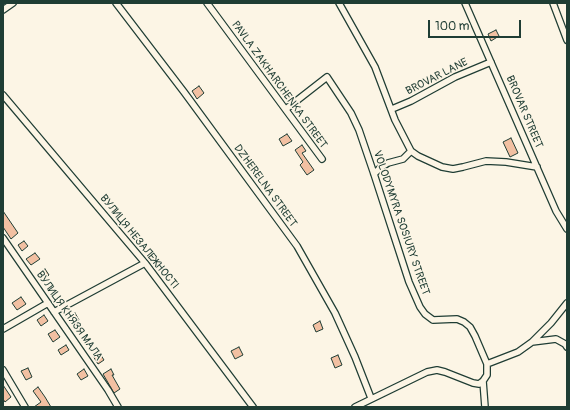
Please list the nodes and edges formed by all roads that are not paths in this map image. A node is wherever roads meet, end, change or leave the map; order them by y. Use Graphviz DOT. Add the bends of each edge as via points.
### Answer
graph roads {
  1 [pos="13,3"];
  2 [pos="116,3"];
  3 [pos="206,3"];
  4 [pos="339,3"];
  5 [pos="465,3"];
  6 [pos="553,3"];
  7 [pos="3,10"];
  8 [pos="567,40"];
  9 [pos="491,62"];
  10 [pos="3,95"];
  11 [pos="286,109"];
  12 [pos="392,109"];
  13 [pos="411,151"];
  14 [pos="322,159"];
  15 [pos="536,167"];
  16 [pos="374,174"];
  17 [pos="567,228"];
  18 [pos="3,238"];
  19 [pos="145,263"];
  20 [pos="48,303"];
  21 [pos="567,303"];
  22 [pos="54,312"];
  23 [pos="3,329"];
  24 [pos="532,342"];
  25 [pos="567,347"];
  26 [pos="487,364"];
  27 [pos="3,370"];
  28 [pos="483,381"];
  29 [pos="371,398"];
  30 [pos="25,407"];
  31 [pos="118,407"];
  32 [pos="253,407"];
  33 [pos="355,407"];
  34 [pos="486,407"];
  1 -- 7 [label="street"];
  2 -- 29 [label="street, DZHERELNA STREET" via="297,246 335,313"];
  3 -- 11 [label="street, PAVLA ZAKHARCHENKA STREET"];
  4 -- 12 [label="street" via="375,67"];
  5 -- 9 [label="street, BROVAR STREET"];
  6 -- 8 [label="street"];
  9 -- 12 [label="street, BROVAR LANE"];
  9 -- 15 [label="street, BROVAR STREET"];
  10 -- 19 [label="street, ВУЛИЦЯ НЕЗАЛЕЖНОСТІ"];
  11 -- 14 [label="street, PAVLA ZAKHARCHENKA STREET"];
  11 -- 16 [label="street, VOLODYMYRA SOSIURY STREET" via="328,77 351,113"];
  12 -- 13 [label="street"];
  13 -- 15 [label="street" via="442,167 453,169 486,162"];
  13 -- 16 [label="street" via="403,159 388,163"];
  15 -- 17 [label="street, BROVAR STREET"];
  16 -- 26 [label="street, VOLODYMYRA SOSIURY STREET" via="409,282 424,314 433,320 457,319 464,322 475,336"];
  18 -- 20 [label="street, ВУЛИЦЯ КНЯЗЯ МАЛА"];
  19 -- 22 [label="street"];
  19 -- 32 [label="street, ВУЛИЦЯ НЕЗАЛЕЖНОСТІ"];
  20 -- 22 [label="street, ВУЛИЦЯ КНЯЗЯ МАЛА"];
  20 -- 23 [label="street"];
  21 -- 24 [label="street"];
  22 -- 31 [label="street, ВУЛИЦЯ КНЯЗЯ МАЛА"];
  24 -- 25 [label="street" via="556,339"];
  24 -- 26 [label="street" via="518,352"];
  26 -- 28 [label="street"];
  27 -- 30 [label="street"];
  28 -- 29 [label="street" via="479,384 473,383 436,370"];
  28 -- 34 [label="street"];
  29 -- 33 [label="street"];
}
